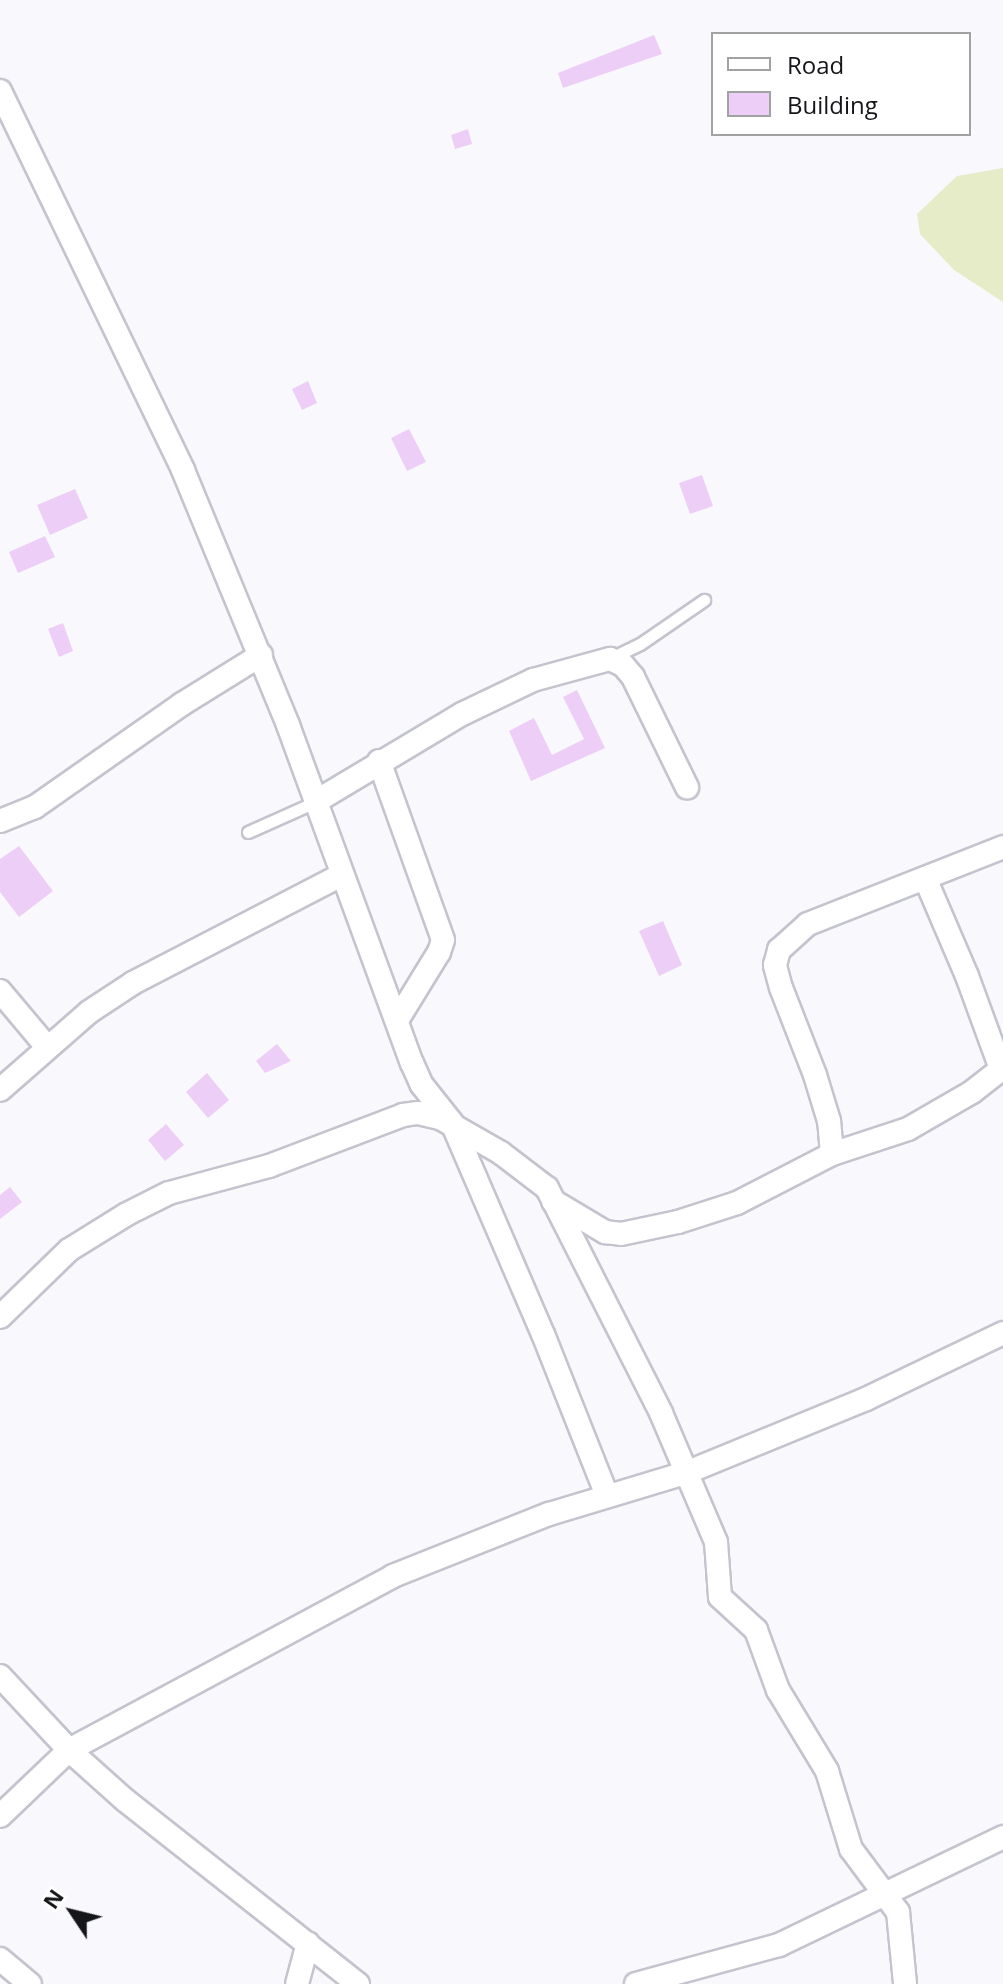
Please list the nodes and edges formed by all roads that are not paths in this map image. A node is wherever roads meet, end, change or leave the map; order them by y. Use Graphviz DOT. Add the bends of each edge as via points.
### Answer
graph roads {
  1 [pos="0,91"];
  2 [pos="704,600"];
  3 [pos="261,655"];
  4 [pos="610,659"];
  5 [pos="379,761"];
  6 [pos="687,787"];
  7 [pos="315,802"];
  8 [pos="0,821"];
  9 [pos="248,832"];
  10 [pos="1003,847"];
  11 [pos="341,875"];
  12 [pos="925,878"];
  13 [pos="0,991"];
  14 [pos="398,1019"];
  15 [pos="47,1047"];
  16 [pos="1002,1069"];
  17 [pos="0,1090"];
  18 [pos="452,1123"];
  19 [pos="832,1154"];
  20 [pos="552,1200"];
  21 [pos="0,1317"];
  22 [pos="1003,1333"];
  23 [pos="688,1472"];
  24 [pos="607,1496"];
  25 [pos="0,1676"];
  26 [pos="69,1750"];
  27 [pos="0,1816"];
  28 [pos="1003,1837"];
  29 [pos="887,1896"];
  30 [pos="308,1943"];
  31 [pos="0,1959"];
  32 [pos="30,1984"];
  33 [pos="297,1984"];
  34 [pos="358,1984"];
  35 [pos="636,1984"];
  36 [pos="905,1984"];
  1 -- 3 [label="street" via="183,470"];
  2 -- 4 [label="lane"];
  3 -- 7 [label="street"];
  3 -- 8 [label="street" via="170,711 35,807"];
  4 -- 5 [label="street" via="533,680"];
  4 -- 6 [label="street" via="633,677"];
  5 -- 7 [label="street"];
  5 -- 14 [label="street" via="443,940"];
  7 -- 9 [label="lane"];
  7 -- 11 [label="street"];
  10 -- 12 [label="street"];
  11 -- 14 [label="street"];
  11 -- 15 [label="street" via="133,983"];
  12 -- 16 [label="street"];
  12 -- 19 [label="street" via="808,924 779,950 775,965 829,1121"];
  13 -- 15 [label="street"];
  14 -- 18 [label="street" via="422,1085"];
  15 -- 17 [label="street"];
  16 -- 19 [label="street" via="908,1129"];
  18 -- 20 [label="street" via="510,1159 547,1188"];
  18 -- 21 [label="street" via="431,1115 403,1115 269,1166 169,1193 69,1250"];
  18 -- 24 [label="street"];
  19 -- 20 [label="street" via="737,1203 621,1234 590,1225"];
  20 -- 23 [label="street"];
  22 -- 23 [label="street" via="866,1399"];
  23 -- 24 [label="street"];
  23 -- 29 [label="street" via="716,1542 720,1597 756,1630 778,1690 827,1771 851,1849"];
  24 -- 26 [label="street" via="393,1576"];
  25 -- 26 [label="street"];
  26 -- 27 [label="street"];
  26 -- 30 [label="street"];
  28 -- 29 [label="street"];
  29 -- 35 [label="street" via="779,1945"];
  29 -- 36 [label="street" via="902,1928"];
  30 -- 33 [label="street"];
  30 -- 34 [label="street"];
  31 -- 32 [label="street"];
}
